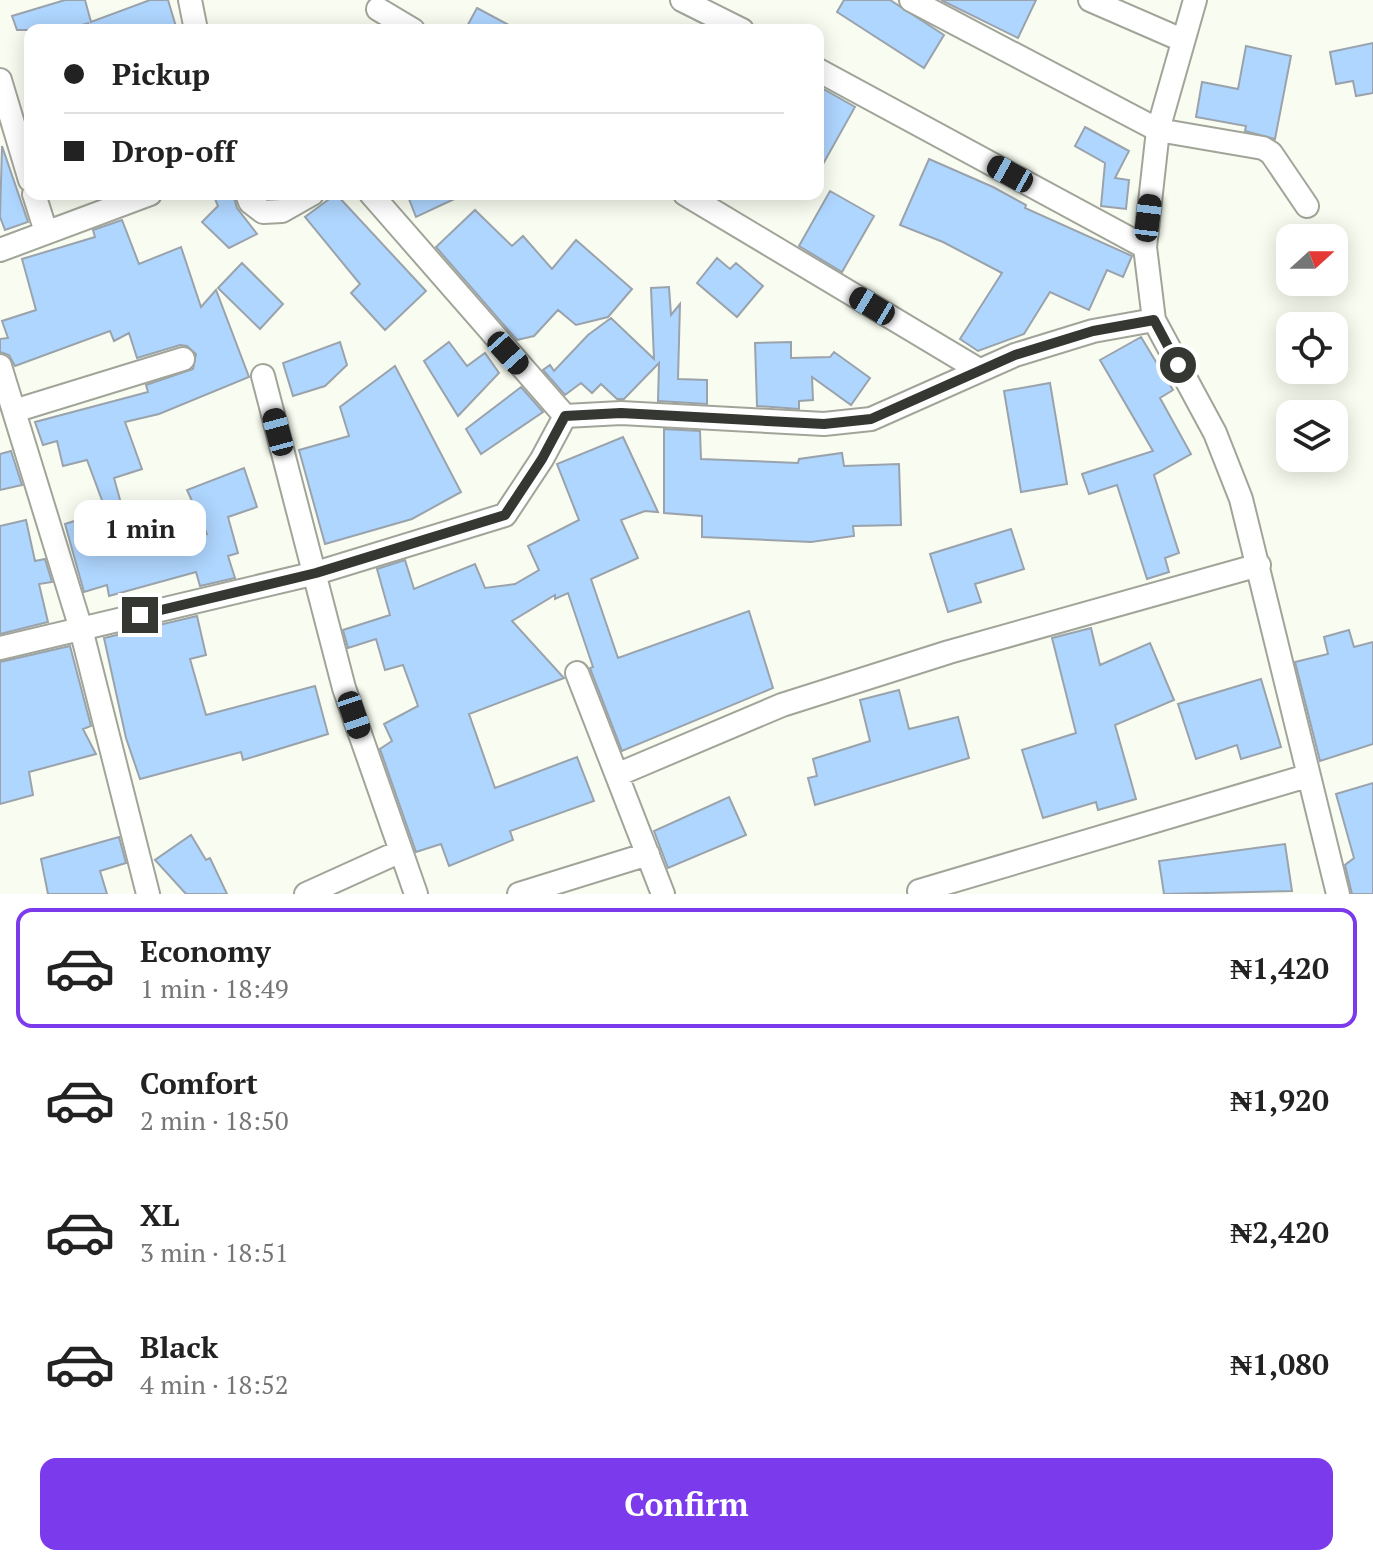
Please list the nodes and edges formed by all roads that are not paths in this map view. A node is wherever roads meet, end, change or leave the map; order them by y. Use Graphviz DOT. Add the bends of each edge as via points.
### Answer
graph roads {
  1 [pos="190,0"];
  2 [pos="682,0"];
  3 [pos="911,0"];
  4 [pos="1090,0"];
  5 [pos="1195,0"];
  6 [pos="378,9"];
  7 [pos="195,24"];
  8 [pos="403,24"];
  9 [pos="730,24"];
  10 [pos="1182,40"];
  11 [pos="824,73"];
  12 [pos="0,80"];
  13 [pos="1158,130"];
  14 [pos="24,160"];
  15 [pos="36,200"];
  16 [pos="134,200"];
  17 [pos="249,200"];
  18 [pos="301,200"];
  19 [pos="376,200"];
  20 [pos="695,200"];
  21 [pos="1307,206"];
  22 [pos="46,232"];
  23 [pos="1145,247"];
  24 [pos="0,250"];
  25 [pos="1154,320"];
  26 [pos="183,359"];
  27 [pos="0,366"];
  28 [pos="979,370"];
  29 [pos="263,376"];
  30 [pos="14,411"];
  31 [pos="565,416"];
  32 [pos="1259,565"];
  33 [pos="316,573"];
  34 [pos="81,629"];
  35 [pos="0,648"];
  36 [pos="577,673"];
  37 [pos="619,774"];
  38 [pos="1307,776"];
  39 [pos="401,851"];
  40 [pos="648,854"];
  41 [pos="919,891"];
  42 [pos="148,894"];
  43 [pos="306,894"];
  44 [pos="416,894"];
  45 [pos="519,894"];
  46 [pos="663,894"];
  47 [pos="1338,894"];
  1 -- 7 [label="street"];
  2 -- 9 [label="street"];
  3 -- 13 [label="street"];
  4 -- 10 [label="street"];
  5 -- 10 [label="street"];
  6 -- 8 [label="street"];
  10 -- 13 [label="street"];
  11 -- 23 [label="street"];
  12 -- 14 [label="street"];
  13 -- 21 [label="street" via="1263,148"];
  13 -- 23 [label="street"];
  15 -- 22 [label="street"];
  16 -- 22 [label="street"];
  17 -- 18 [label="street" via="263,212 282,211"];
  19 -- 31 [label="street"];
  20 -- 28 [label="street"];
  22 -- 24 [label="street"];
  23 -- 25 [label="street"];
  25 -- 28 [label="street" via="1093,331"];
  25 -- 32 [label="street" via="1215,433"];
  26 -- 30 [label="street"];
  27 -- 30 [label="street"];
  28 -- 31 [label="street" via="871,419"];
  29 -- 33 [label="street"];
  30 -- 34 [label="street"];
  31 -- 33 [label="street" via="505,515"];
  32 -- 37 [label="street" via="782,705"];
  32 -- 38 [label="street"];
  33 -- 34 [label="street"];
  33 -- 39 [label="street" via="344,688"];
  34 -- 35 [label="street"];
  34 -- 42 [label="street"];
  36 -- 37 [label="street"];
  37 -- 40 [label="street"];
  38 -- 41 [label="street"];
  38 -- 47 [label="street"];
  39 -- 43 [label="street"];
  39 -- 44 [label="street"];
  40 -- 45 [label="street"];
  40 -- 46 [label="street"];
}
